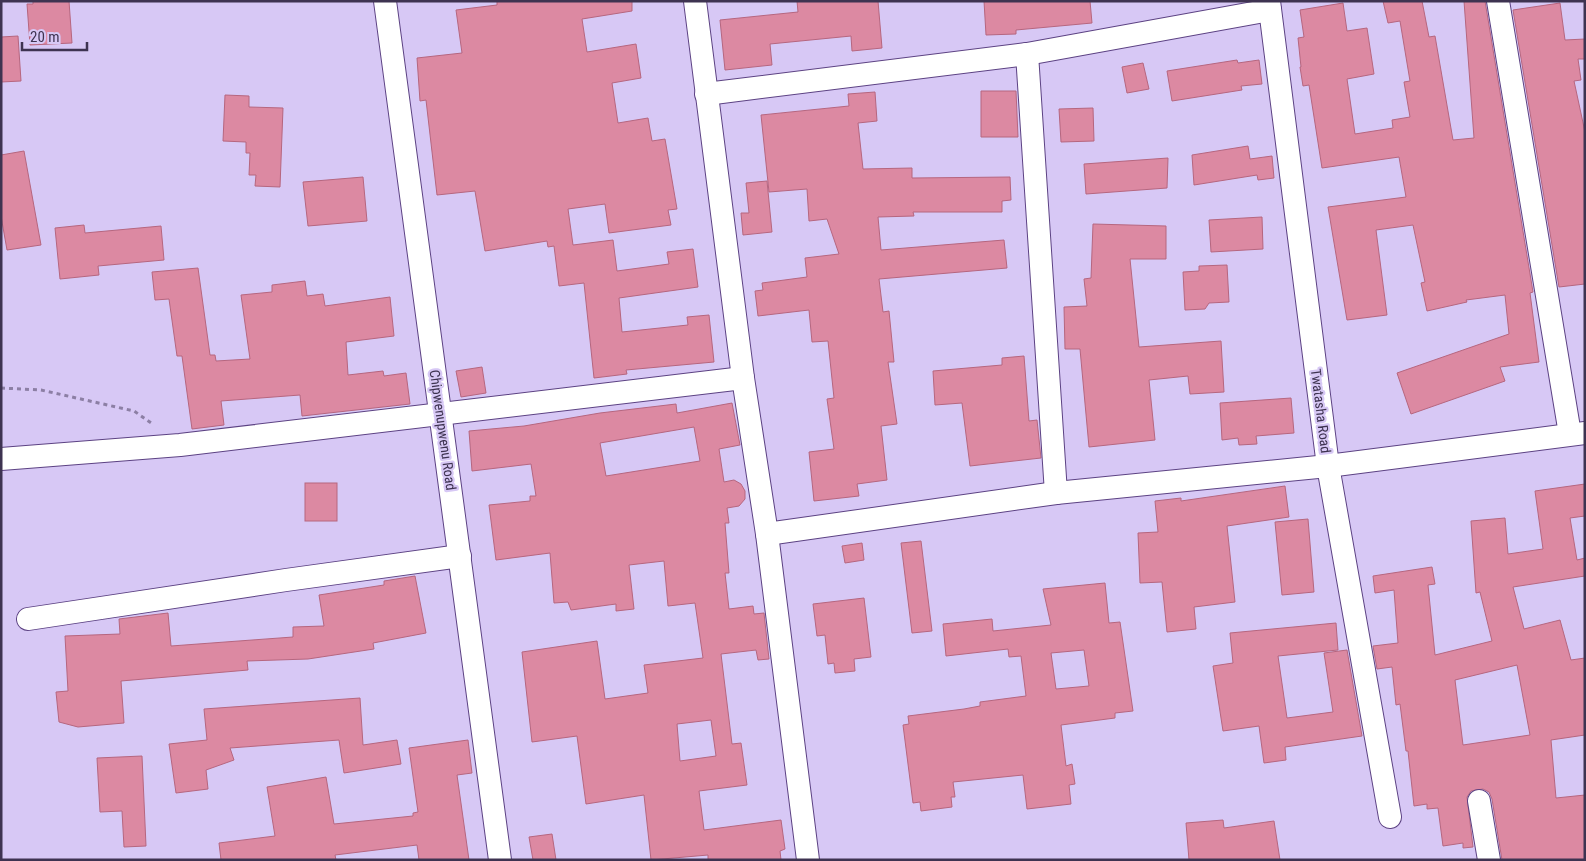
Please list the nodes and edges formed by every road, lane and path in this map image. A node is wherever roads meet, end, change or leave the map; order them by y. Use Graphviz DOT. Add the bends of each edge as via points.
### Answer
graph roads {
  1 [pos="385,1"];
  2 [pos="695,1"];
  3 [pos="1498,1"];
  4 [pos="1270,6"];
  5 [pos="1028,54"];
  6 [pos="706,94"];
  7 [pos="743,378"];
  8 [pos="1,388"];
  9 [pos="441,414"];
  10 [pos="1578,433"];
  11 [pos="180,445"];
  12 [pos="1,459"];
  13 [pos="1328,466"];
  14 [pos="1056,493"];
  15 [pos="767,534"];
  16 [pos="460,556"];
  17 [pos="28,619"];
  18 [pos="1479,801"];
  19 [pos="1390,817"];
  20 [pos="500,860"];
  21 [pos="808,860"];
  22 [pos="1489,860"];
  1 -- 9 [label="street, Chipwenupwenu Road"];
  2 -- 6 [label="street"];
  3 -- 10 [label="street"];
  4 -- 5 [label="street"];
  4 -- 13 [label="street, Twatasha Road"];
  5 -- 6 [label="street"];
  5 -- 14 [label="street"];
  6 -- 7 [label="street"];
  7 -- 9 [label="street"];
  7 -- 15 [label="street"];
  8 -- 11 [label="path" via="41,390 134,411"];
  9 -- 11 [label="street"];
  9 -- 16 [label="street, Chipwenupwenu Road"];
  10 -- 13 [label="street"];
  11 -- 12 [label="street"];
  13 -- 14 [label="street"];
  13 -- 19 [label="street, Twatasha Road"];
  14 -- 15 [label="street"];
  15 -- 21 [label="street"];
  16 -- 17 [label="street"];
  16 -- 20 [label="street, Chipwenupwenu Road"];
  18 -- 22 [label="street"];
}
